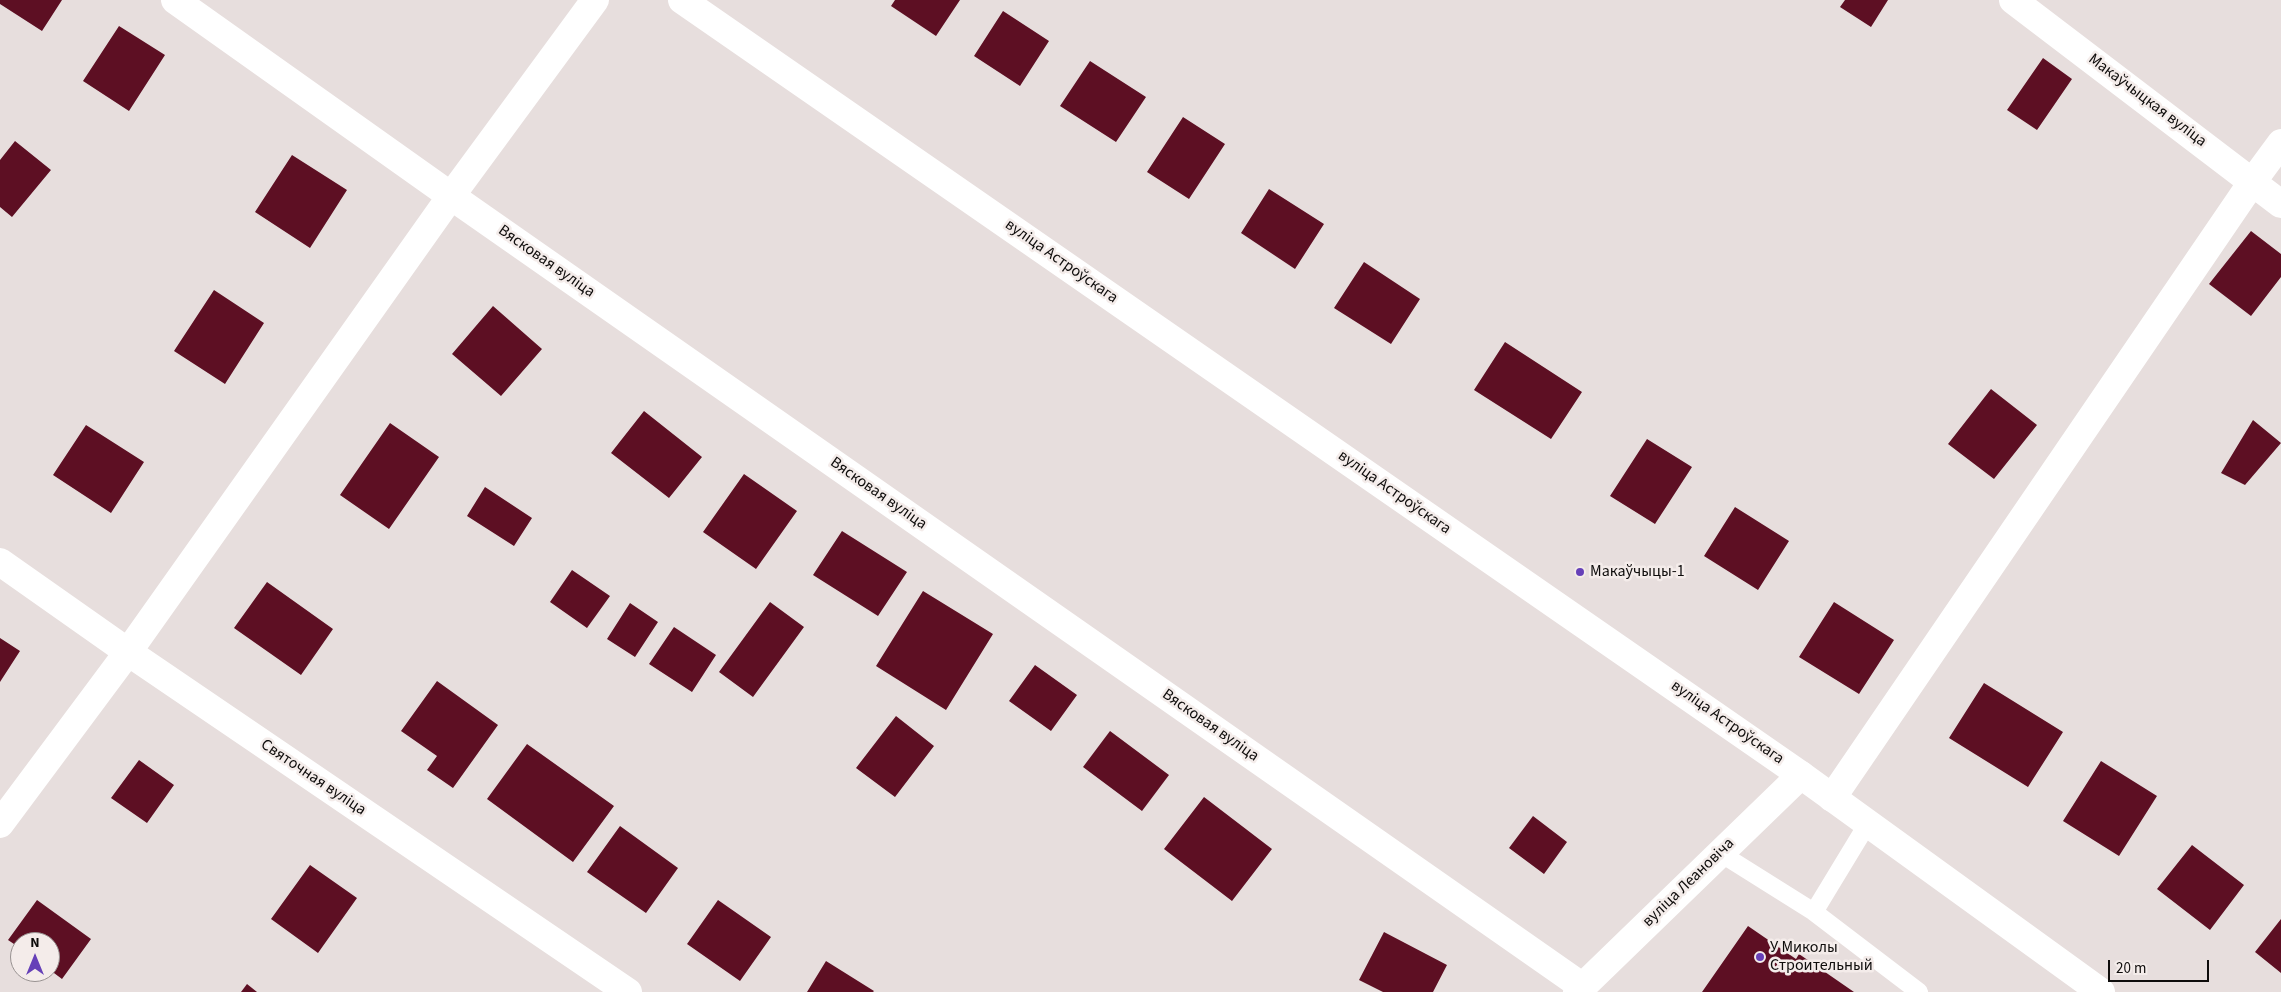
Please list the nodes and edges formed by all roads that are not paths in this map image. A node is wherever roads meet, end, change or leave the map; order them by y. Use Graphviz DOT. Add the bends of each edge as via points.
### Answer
graph roads {
  1 [pos="175,0"];
  2 [pos="595,0"];
  3 [pos="682,0"];
  4 [pos="2013,0"];
  5 [pos="2281,143"];
  6 [pos="2253,181"];
  7 [pos="451,196"];
  8 [pos="2281,204"];
  9 [pos="0,562"];
  10 [pos="128,652"];
  11 [pos="1801,775"];
  12 [pos="1832,798"];
  13 [pos="1868,823"];
  14 [pos="0,824"];
  15 [pos="1720,853"];
  16 [pos="1814,912"];
  17 [pos="1580,989"];
  18 [pos="628,992"];
  19 [pos="1919,992"];
  20 [pos="2101,992"];
  1 -- 7 [label="street, Вясковая вуліца"];
  2 -- 7 [label="street"];
  3 -- 11 [label="street, вуліца Астроўскага"];
  4 -- 6 [label="street, Макаўчыцкая вуліца"];
  5 -- 6 [label="street"];
  6 -- 8 [label="street, Макаўчыцкая вуліца"];
  6 -- 12 [label="street"];
  7 -- 10 [label="street"];
  7 -- 17 [label="street, Вясковая вуліца"];
  9 -- 10 [label="street, Святочная вуліца"];
  10 -- 14 [label="street"];
  10 -- 18 [label="street, Святочная вуліца"];
  11 -- 12 [label="street, вуліца Астроўскага"];
  11 -- 15 [label="street, вуліца Леановіча"];
  12 -- 13 [label="street, вуліца Астроўскага"];
  13 -- 16 [label="lane"];
  13 -- 20 [label="street, вуліца Астроўскага"];
  15 -- 16 [label="lane"];
  15 -- 17 [label="street, вуліца Леановіча"];
  16 -- 19 [label="lane"];
}
